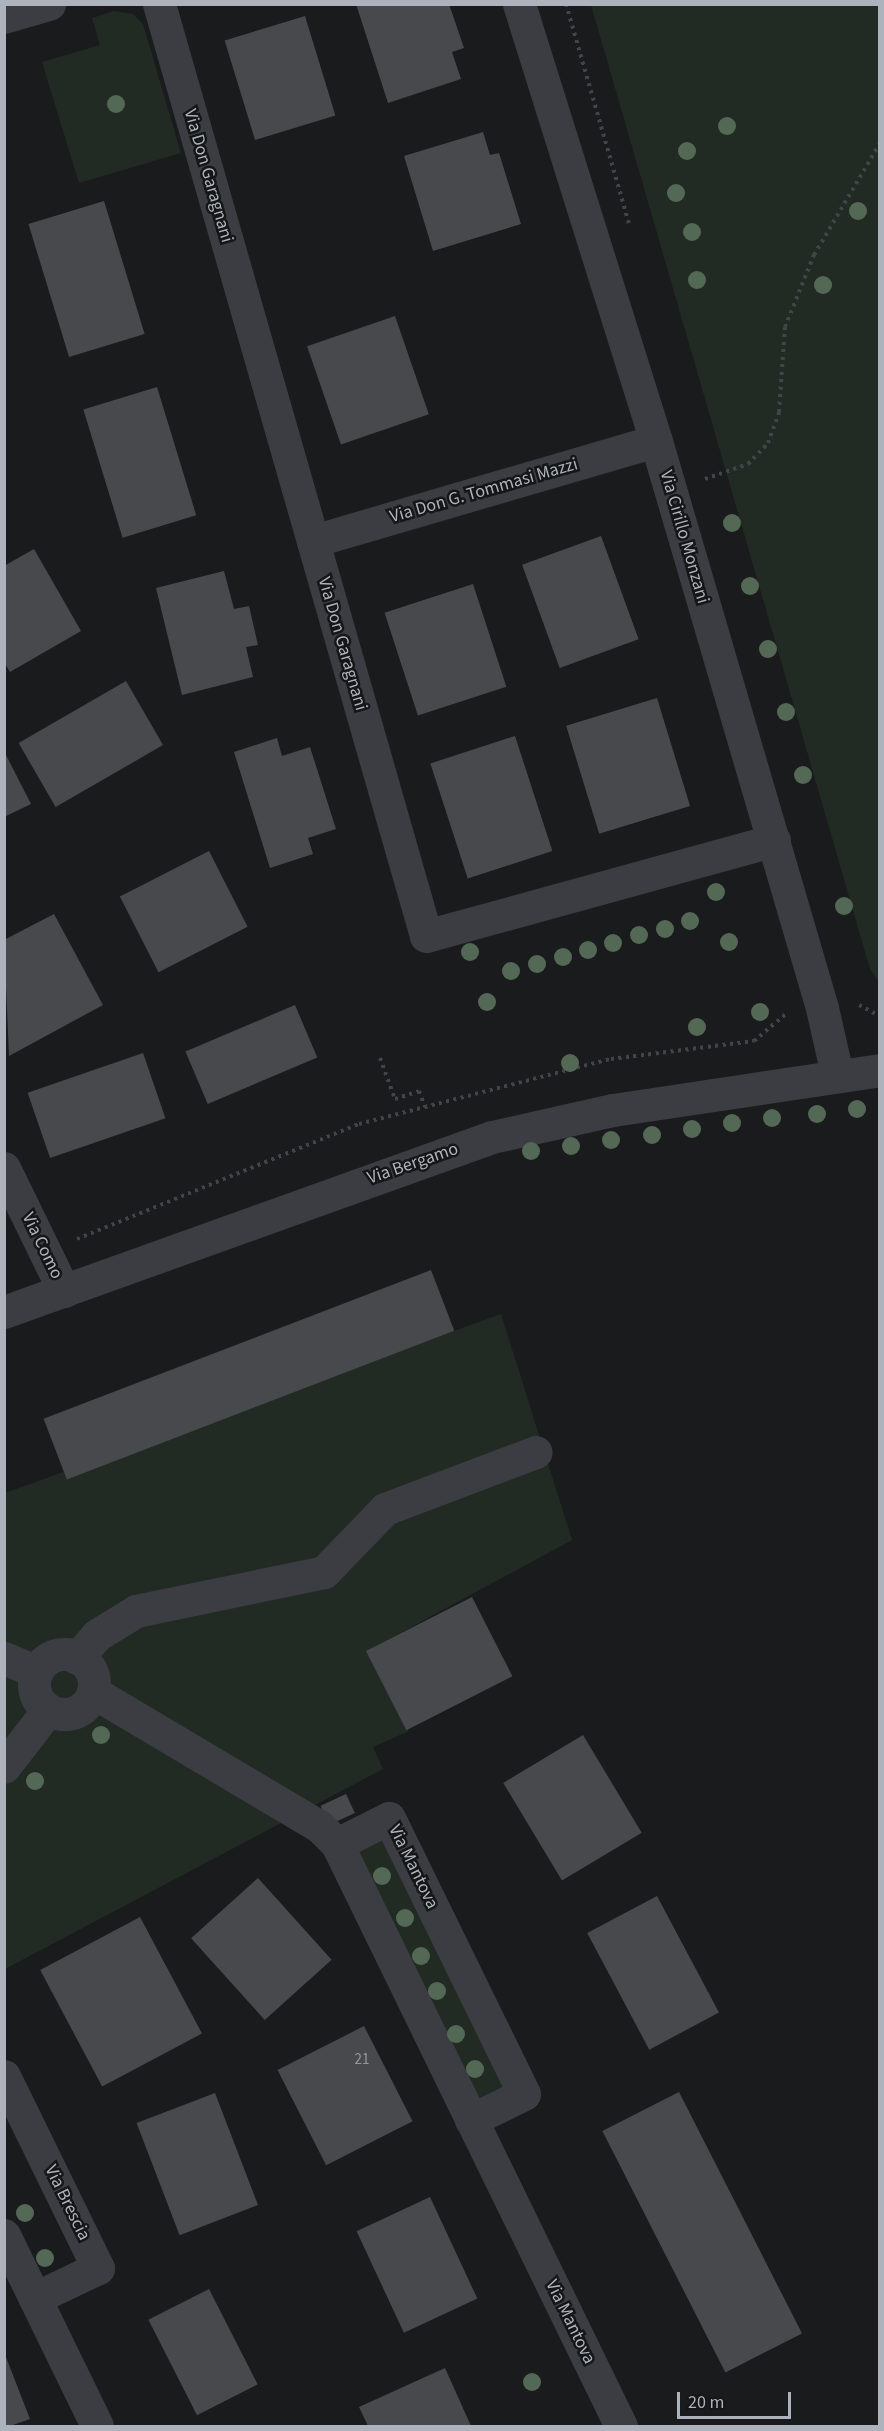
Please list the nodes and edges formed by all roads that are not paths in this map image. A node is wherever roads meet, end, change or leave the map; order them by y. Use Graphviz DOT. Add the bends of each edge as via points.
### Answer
graph roads {
  1 [pos="49,4"];
  2 [pos="159,4"];
  3 [pos="519,4"];
  4 [pos="4,16"];
  5 [pos="656,441"];
  6 [pos="313,541"];
  7 [pos="774,840"];
  8 [pos="879,1070"];
  9 [pos="837,1074"];
  10 [pos="4,1168"];
  11 [pos="64,1291"];
  12 [pos="4,1312"];
  13 [pos="536,1452"];
  14 [pos="4,1658"];
  15 [pos="77,1658"];
  16 [pos="35,1671"];
  17 [pos="93,1692"];
  18 [pos="48,1710"];
  19 [pos="4,1767"];
  20 [pos="337,1844"];
  21 [pos="4,2076"];
  22 [pos="471,2120"];
  23 [pos="6,2240"];
  24 [pos="35,2298"];
  25 [pos="97,2427"];
  26 [pos="621,2427"];
  1 -- 4 [label="street"];
  2 -- 6 [label="street, Via Don Garagnani"];
  3 -- 5 [label="street, Via Cirillo Monzani"];
  5 -- 6 [label="street, Via Don G. Tommasi Mazzi"];
  5 -- 7 [label="street, Via Cirillo Monzani"];
  6 -- 7 [label="street, Via Don Garagnani" via="426,936"];
  7 -- 9 [label="street, Via Cirillo Monzani"];
  8 -- 9 [label="street, Via Bergamo"];
  9 -- 11 [label="street, Via Bergamo" via="613,1110 492,1137"];
  10 -- 11 [label="street, Via Como"];
  11 -- 12 [label="street, Via Bergamo"];
  13 -- 15 [label="street" via="385,1509 324,1572 136,1611 97,1635"];
  14 -- 16 [label="street"];
  15 -- 16 [label="street" via="51,1655"];
  15 -- 17 [label="street" via="94,1682"];
  16 -- 18 [label="street" via="37,1696"];
  17 -- 18 [label="street" via="75,1712 58,1715"];
  17 -- 20 [label="street" via="320,1827"];
  18 -- 19 [label="street"];
  20 -- 22 [label="street, Via Mantova"];
  20 -- 22 [label="street, Via Mantova" via="389,1818 524,2094"];
  21 -- 24 [label="street, Via Brescia" via="98,2268"];
  22 -- 26 [label="street, Via Mantova"];
  23 -- 24 [label="street"];
  24 -- 25 [label="street"];
}
